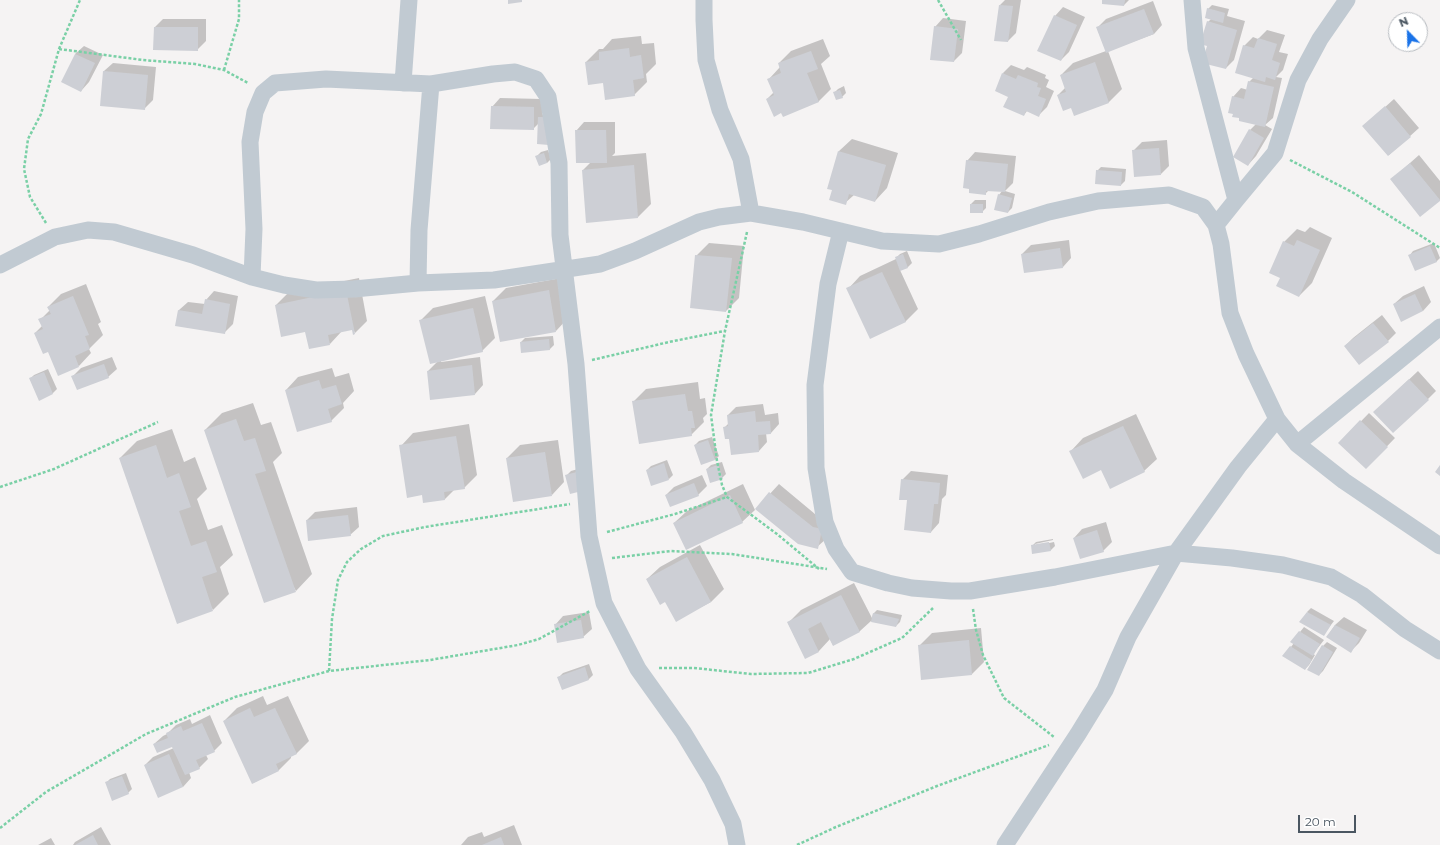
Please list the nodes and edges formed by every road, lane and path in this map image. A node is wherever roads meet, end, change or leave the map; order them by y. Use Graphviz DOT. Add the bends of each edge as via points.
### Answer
graph roads {
  1 [pos="80,0"];
  2 [pos="239,0"];
  3 [pos="409,0"];
  4 [pos="704,0"];
  5 [pos="938,0"];
  6 [pos="1192,0"];
  7 [pos="1347,0"];
  8 [pos="961,40"];
  9 [pos="59,49"];
  10 [pos="224,70"];
  11 [pos="403,83"];
  12 [pos="431,84"];
  13 [pos="263,93"];
  14 [pos="1275,153"];
  15 [pos="1236,200"];
  16 [pos="751,213"];
  17 [pos="1216,225"];
  18 [pos="841,231"];
  19 [pos="55,237"];
  20 [pos="1440,248"];
  21 [pos="0,265"];
  22 [pos="564,269"];
  23 [pos="252,277"];
  24 [pos="418,282"];
  25 [pos="1440,327"];
  26 [pos="724,331"];
  27 [pos="576,364"];
  28 [pos="1277,418"];
  29 [pos="158,422"];
  30 [pos="1297,444"];
  31 [pos="0,487"];
  32 [pos="727,497"];
  33 [pos="586,502"];
  34 [pos="589,536"];
  35 [pos="1440,546"];
  36 [pos="1176,553"];
  37 [pos="593,560"];
  38 [pos="819,568"];
  39 [pos="852,572"];
  40 [pos="951,591"];
  41 [pos="970,591"];
  42 [pos="604,603"];
  43 [pos="1440,652"];
  44 [pos="638,669"];
  45 [pos="329,671"];
  46 [pos="1078,734"];
  47 [pos="1059,741"];
  48 [pos="0,828"];
  49 [pos="737,845"];
  50 [pos="797,845"];
  51 [pos="1005,845"];
  1 -- 9 [label="path"];
  2 -- 10 [label="path" via="239,19"];
  3 -- 11 [label="street"];
  4 -- 16 [label="street" via="706,60 720,110 741,160"];
  5 -- 8 [label="path"];
  6 -- 15 [label="street" via="1196,48"];
  7 -- 14 [label="street" via="1320,39 1298,80"];
  9 -- 10 [label="path" via="195,64"];
  9 -- 19 [label="path" via="41,114 28,139 24,169 30,197"];
  10 -- 13 [label="path"];
  11 -- 12 [label="street"];
  11 -- 13 [label="street" via="326,79 275,83"];
  12 -- 22 [label="street" via="515,72 536,79 548,97 559,163 560,235"];
  12 -- 24 [label="street" via="419,230"];
  13 -- 23 [label="street" via="255,112 250,142 254,229"];
  14 -- 15 [label="street"];
  14 -- 20 [label="path" via="1352,192"];
  15 -- 17 [label="street"];
  16 -- 18 [label="street"];
  16 -- 22 [label="street" via="699,222 600,264"];
  16 -- 26 [label="path"];
  17 -- 18 [label="street" via="1203,207 1169,195 1098,202 1049,212 939,244 882,241"];
  17 -- 28 [label="street" via="1230,313 1246,354"];
  18 -- 39 [label="street" via="828,284 815,385 816,468 825,522 836,550"];
  19 -- 21 [label="street"];
  19 -- 23 [label="street" via="88,230 114,232 193,254"];
  22 -- 24 [label="street" via="494,280"];
  22 -- 27 [label="street"];
  23 -- 24 [label="street" via="316,290 354,290"];
  25 -- 30 [label="street"];
  26 -- 27 [label="path"];
  26 -- 32 [label="path" via="711,415 717,461"];
  27 -- 33 [label="street"];
  28 -- 30 [label="street"];
  28 -- 36 [label="street"];
  29 -- 31 [label="path" via="54,469"];
  30 -- 35 [label="street" via="1344,480"];
  32 -- 34 [label="path" via="675,514"];
  32 -- 38 [label="path"];
  33 -- 34 [label="street"];
  33 -- 45 [label="path" via="425,526 383,536 361,549 347,562 338,580 332,619"];
  34 -- 37 [label="street"];
  36 -- 41 [label="street"];
  36 -- 43 [label="street" via="1284,565 1331,577 1362,595 1405,629"];
  36 -- 46 [label="street" via="1128,637 1105,690"];
  37 -- 38 [label="path" via="671,551 732,554"];
  37 -- 42 [label="street"];
  38 -- 39 [label="path"];
  39 -- 40 [label="street" via="912,588"];
  40 -- 41 [label="street"];
  40 -- 44 [label="path" via="902,638 854,659 808,673 751,674 694,668"];
  41 -- 47 [label="path" via="983,655 1004,698"];
  42 -- 44 [label="street"];
  42 -- 45 [label="path" via="539,639 518,645 430,660"];
  44 -- 49 [label="street" via="683,732 712,780 733,824"];
  45 -- 48 [label="path" via="235,697 146,734 46,792"];
  46 -- 47 [label="path"];
  46 -- 51 [label="street"];
  47 -- 50 [label="path" via="937,786"];
}
